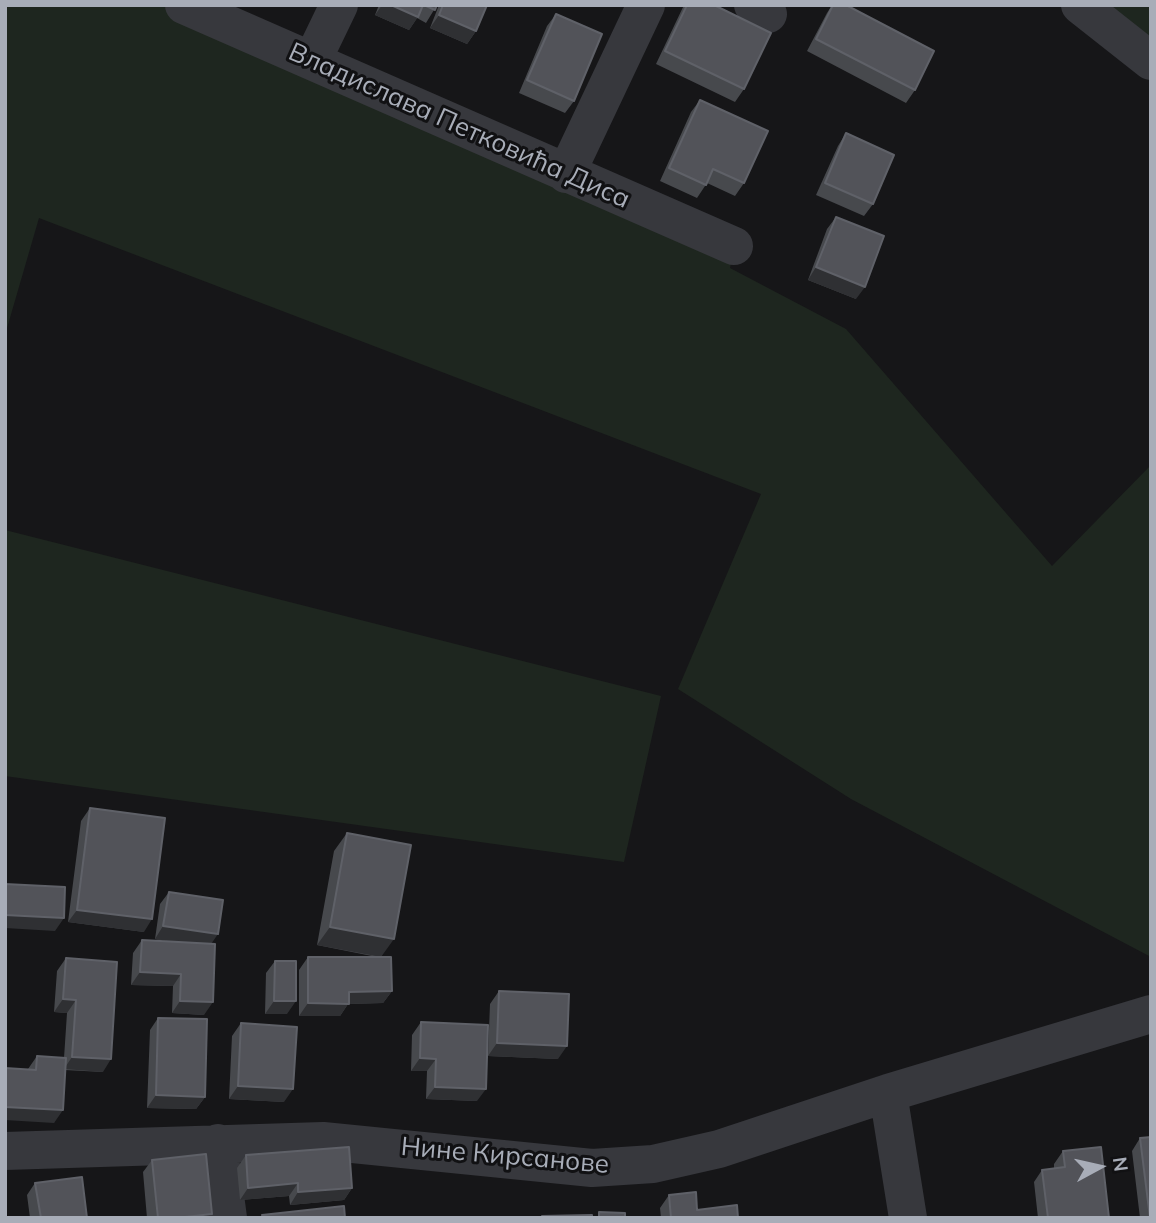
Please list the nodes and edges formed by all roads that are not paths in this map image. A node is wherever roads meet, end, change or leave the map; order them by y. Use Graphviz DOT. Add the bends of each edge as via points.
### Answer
graph roads {
  1 [pos="184,5"];
  2 [pos="338,5"];
  3 [pos="646,5"];
  4 [pos="1080,5"];
  5 [pos="312,61"];
  6 [pos="1151,61"];
  7 [pos="566,174"];
  8 [pos="734,246"];
  9 [pos="1151,1014"];
  10 [pos="888,1093"];
  11 [pos="218,1143"];
  12 [pos="5,1151"];
  13 [pos="228,1218"];
  14 [pos="908,1218"];
  1 -- 5 [label="street, Владислава Петковића Диса"];
  2 -- 5 [label="street"];
  3 -- 7 [label="street"];
  4 -- 6 [label="street"];
  5 -- 7 [label="street, Владислава Петковића Диса"];
  7 -- 8 [label="street, Владислава Петковића Диса"];
  9 -- 10 [label="street, Нине Кирсанове"];
  10 -- 11 [label="street, Нине Кирсанове" via="708,1152 626,1167 538,1163 323,1140"];
  10 -- 14 [label="street"];
  11 -- 12 [label="street, Нине Кирсанове"];
  11 -- 13 [label="street"];
}
